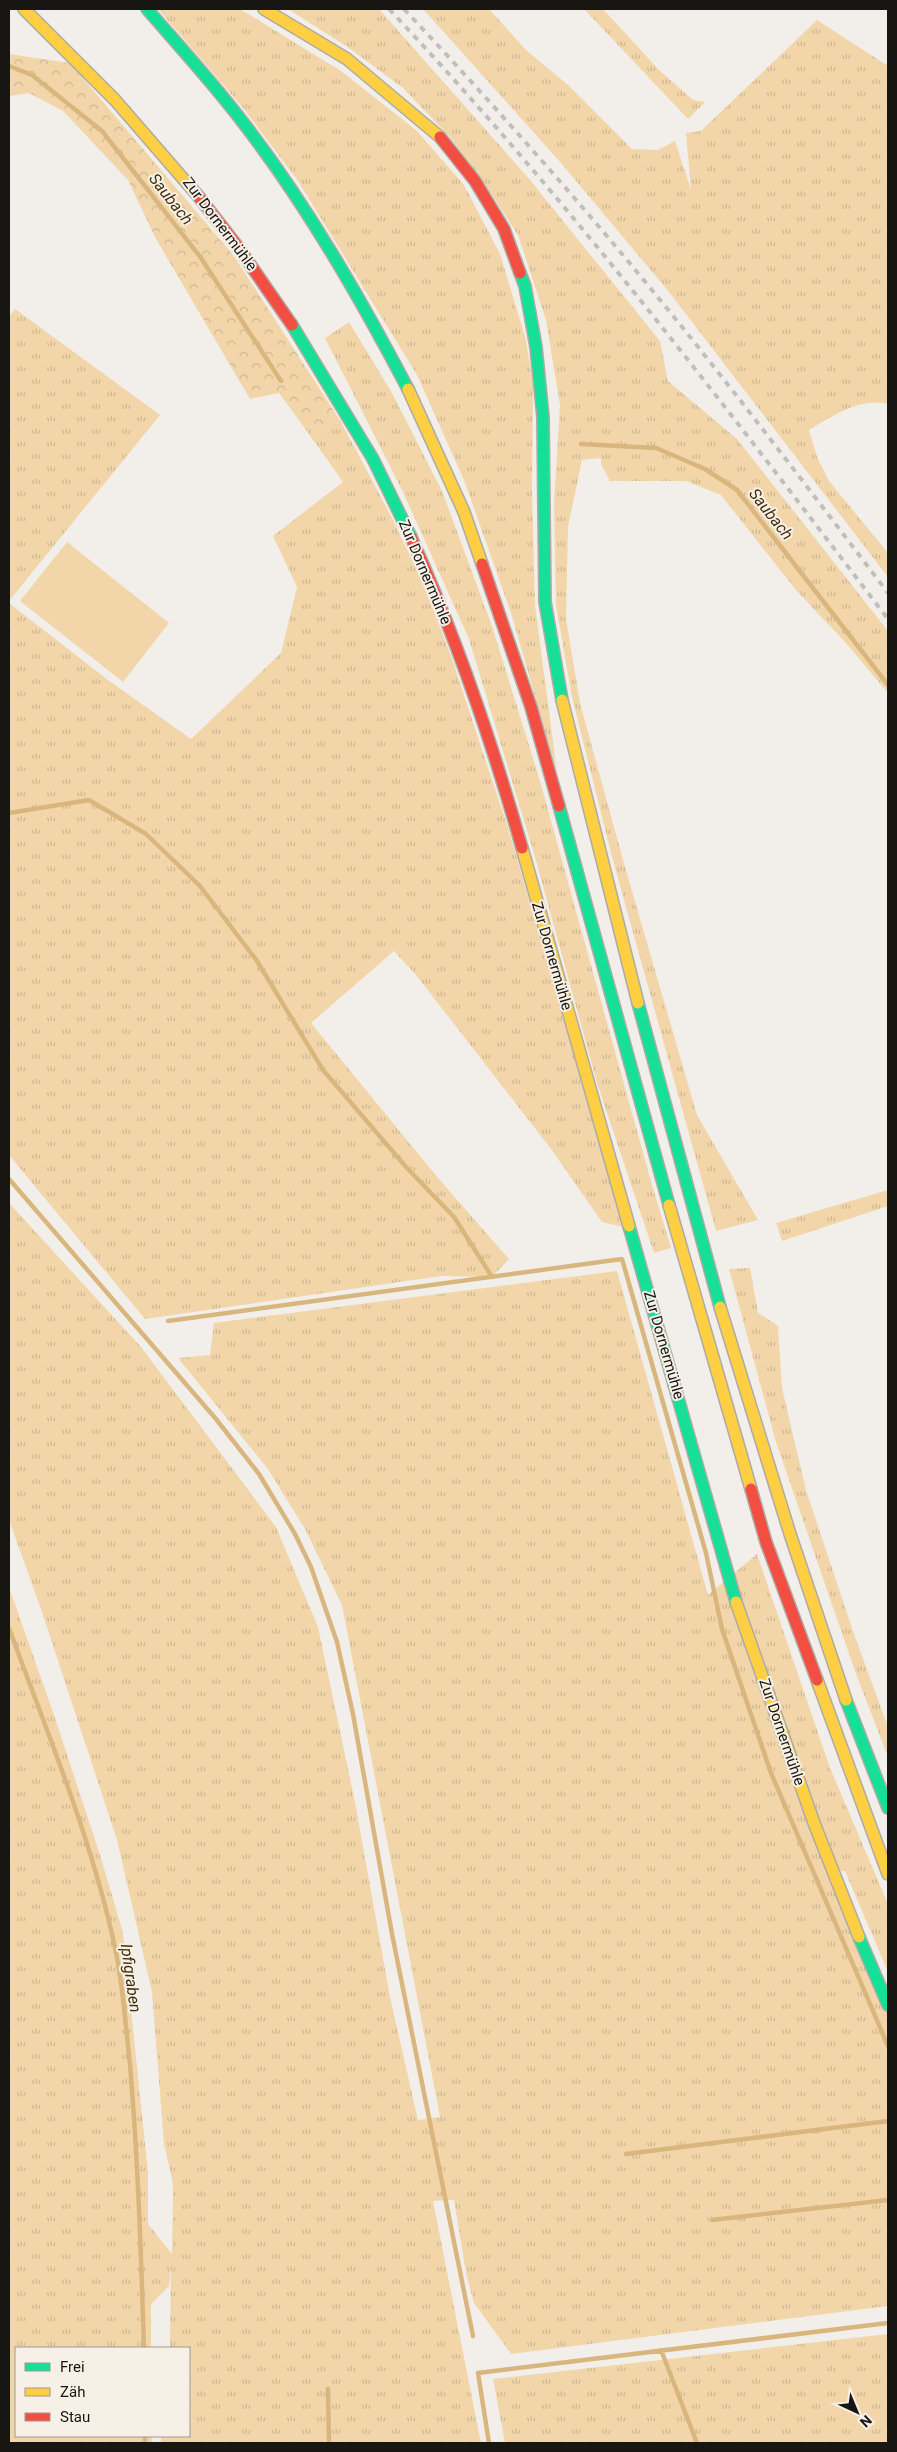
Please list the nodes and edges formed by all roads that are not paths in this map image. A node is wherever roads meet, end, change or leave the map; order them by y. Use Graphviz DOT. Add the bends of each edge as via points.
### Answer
graph roads {
  1 [pos="24,9"];
  2 [pos="147,9"];
  3 [pos="264,9"];
  4 [pos="888,1808"];
  5 [pos="888,1874"];
  6 [pos="888,2005"];
  1 -- 6 [label="main road, Zur Dornermühle" via="134,119 233,238 312,353 381,474 416,547 480,710 503,782 734,1593 814,1823"];
  2 -- 5 [label="main road" via="245,124 296,196 366,309 415,402 464,512 531,707 766,1542"];
  3 -- 4 [label="main road" via="347,59 437,134 475,181 504,229 525,286 536,347 543,417 545,602 565,720 719,1302 790,1534 858,1732"];
}
